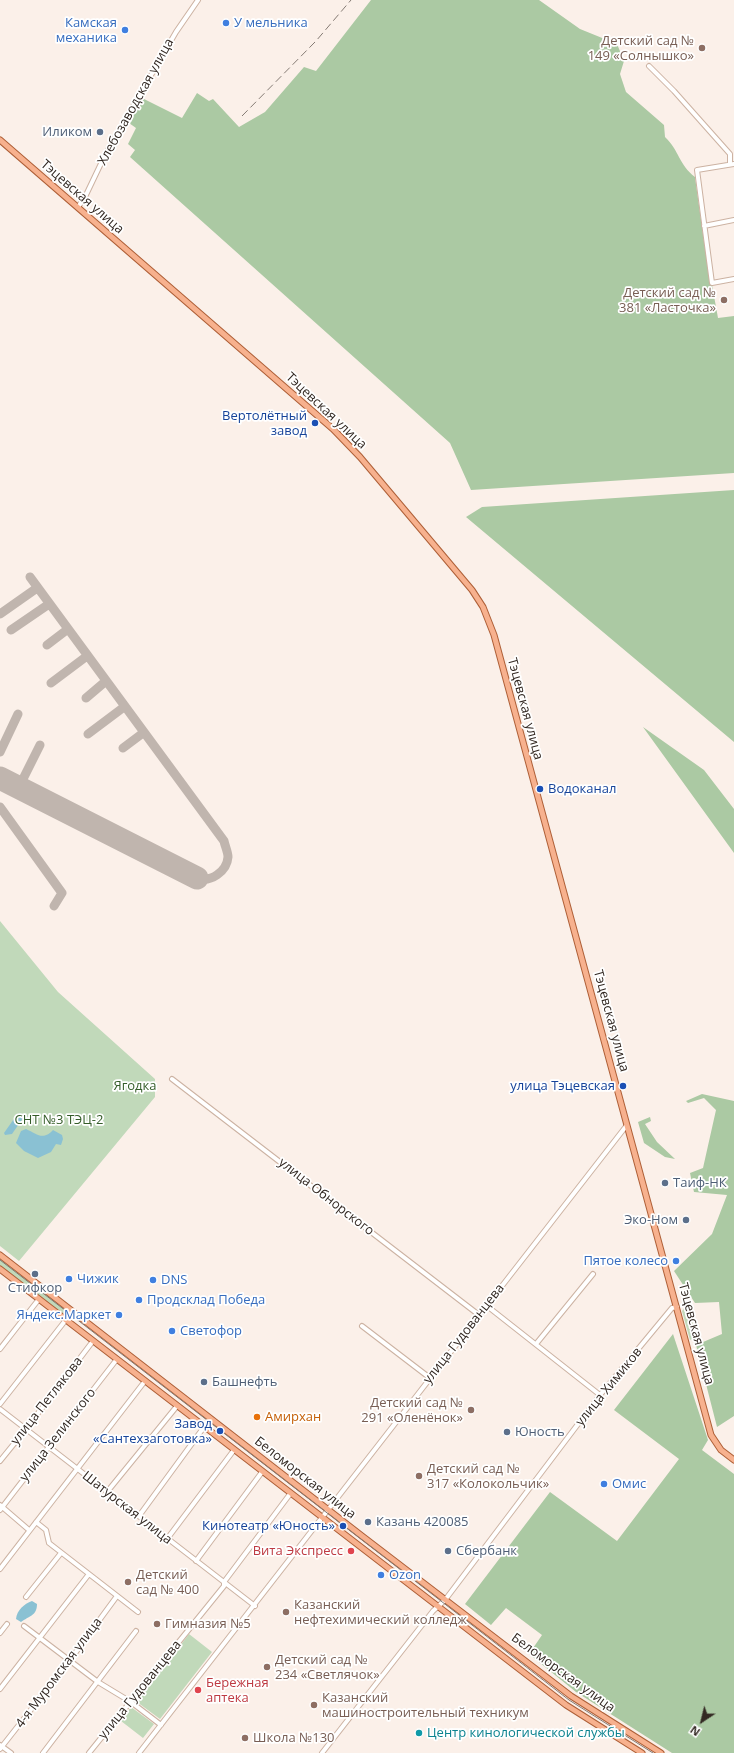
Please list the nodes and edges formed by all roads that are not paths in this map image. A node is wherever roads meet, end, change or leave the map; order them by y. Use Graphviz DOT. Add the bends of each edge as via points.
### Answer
graph roads {
  1 [pos="198,0"];
  2 [pos="649,66"];
  3 [pos="0,140"];
  4 [pos="732,164"];
  5 [pos="78,207"];
  6 [pos="734,220"];
  7 [pos="704,226"];
  8 [pos="734,279"];
  9 [pos="172,1079"];
  10 [pos="628,1125"];
  11 [pos="0,1256"];
  12 [pos="0,1268"];
  13 [pos="593,1274"];
  14 [pos="39,1298"];
  15 [pos="487,1306"];
  16 [pos="677,1307"];
  17 [pos="72,1312"];
  18 [pos="479,1315"];
  19 [pos="66,1320"];
  20 [pos="362,1326"];
  21 [pos="93,1341"];
  22 [pos="536,1344"];
  23 [pos="0,1349"];
  24 [pos="116,1359"];
  25 [pos="430,1378"];
  26 [pos="145,1381"];
  27 [pos="600,1395"];
  28 [pos="0,1404"];
  29 [pos="177,1406"];
  30 [pos="0,1409"];
  31 [pos="202,1412"];
  32 [pos="196,1420"];
  33 [pos="204,1427"];
  34 [pos="26,1429"];
  35 [pos="50,1447"];
  36 [pos="234,1450"];
  37 [pos="734,1460"];
  38 [pos="0,1461"];
  39 [pos="78,1469"];
  40 [pos="262,1472"];
  41 [pos="107,1492"];
  42 [pos="290,1494"];
  43 [pos="1,1508"];
  44 [pos="328,1510"];
  45 [pos="139,1516"];
  46 [pos="322,1518"];
  47 [pos="36,1522"];
  48 [pos="29,1530"];
  49 [pos="167,1539"];
  50 [pos="61,1553"];
  51 [pos="196,1561"];
  52 [pos="0,1569"];
  53 [pos="89,1574"];
  54 [pos="224,1582"];
  55 [pos="117,1596"];
  56 [pos="26,1597"];
  57 [pos="445,1600"];
  58 [pos="254,1606"];
  59 [pos="437,1606"];
  60 [pos="138,1612"];
  61 [pos="7,1624"];
  62 [pos="24,1626"];
  63 [pos="136,1631"];
  64 [pos="0,1633"];
  65 [pos="40,1639"];
  66 [pos="70,1660"];
  67 [pos="98,1682"];
  68 [pos="0,1689"];
  69 [pos="571,1696"];
  70 [pos="131,1702"];
  71 [pos="566,1705"];
  72 [pos="161,1725"];
  73 [pos="1,1747"];
  74 [pos="11,1753"];
  75 [pos="43,1753"];
  76 [pos="89,1753"];
  77 [pos="139,1753"];
  78 [pos="322,1753"];
  79 [pos="642,1753"];
  80 [pos="661,1753"];
  1 -- 5 [label="street, Хлебозаводская улица" via="172,38"];
  2 -- 4 [label="street" via="730,154"];
  3 -- 5 [label="main road, Тэцевская улица"];
  4 -- 7 [label="street" via="697,170"];
  5 -- 10 [label="main road, Тэцевская улица" via="333,429 360,457 462,578 482,607 494,635"];
  6 -- 7 [label="street"];
  7 -- 8 [label="street" via="712,283"];
  9 -- 18 [label="street, улица Обнорского"];
  10 -- 15 [label="street, улица Гудованцева"];
  10 -- 16 [label="main road, Тэцевская улица"];
  11 -- 17 [label="main road, Беломорская улица"];
  12 -- 14 [label="main road, Беломорская улица"];
  13 -- 22 [label="street"];
  14 -- 19 [label="main road, Беломорская улица"];
  14 -- 23 [label="street"];
  15 -- 18 [label="street, улица Гудованцева"];
  15 -- 22 [label="street"];
  16 -- 27 [label="street, улица Химиков" via="672,1308"];
  16 -- 37 [label="main road, Тэцевская улица" via="711,1435 721,1450"];
  17 -- 19 [label="street"];
  17 -- 31 [label="main road, Беломорская улица"];
  18 -- 25 [label="street, улица Гудованцева"];
  19 -- 21 [label="main road, Беломорская улица"];
  19 -- 28 [label="street"];
  20 -- 25 [label="street"];
  21 -- 24 [label="main road, Беломорская улица"];
  21 -- 34 [label="street, улица Петлякова"];
  22 -- 27 [label="street"];
  24 -- 26 [label="main road, Беломорская улица"];
  24 -- 35 [label="street, улица Зелинского"];
  25 -- 44 [label="street, улица Гудованцева"];
  26 -- 29 [label="main road, Беломорская улица"];
  26 -- 39 [label="street"];
  27 -- 57 [label="street, улица Химиков"];
  29 -- 32 [label="main road, Беломорская улица"];
  29 -- 41 [label="street"];
  30 -- 34 [label="street, Шатурская улица"];
  31 -- 32 [label="main road"];
  31 -- 44 [label="main road, Беломорская улица"];
  32 -- 33 [label="main road, Беломорская улица"];
  33 -- 36 [label="main road, Беломорская улица"];
  33 -- 45 [label="street"];
  34 -- 35 [label="street, Шатурская улица"];
  34 -- 38 [label="street, улица Петлякова"];
  35 -- 39 [label="street, Шатурская улица"];
  35 -- 43 [label="street, улица Зелинского"];
  36 -- 40 [label="main road, Беломорская улица"];
  36 -- 49 [label="street"];
  39 -- 41 [label="street, Шатурская улица"];
  39 -- 47 [label="street"];
  40 -- 42 [label="main road, Беломорская улица"];
  40 -- 51 [label="street"];
  41 -- 45 [label="street, Шатурская улица"];
  42 -- 46 [label="main road, Беломорская улица"];
  42 -- 54 [label="street, улица Гудованцева"];
  43 -- 48 [label="street"];
  44 -- 46 [label="street, улица Гудованцева"];
  44 -- 57 [label="main road, Беломорская улица"];
  45 -- 49 [label="street, Шатурская улица"];
  46 -- 58 [label="street, улица Гудованцева"];
  46 -- 59 [label="main road, Беломорская улица"];
  47 -- 48 [label="street"];
  47 -- 50 [label="street" via="46,1530 50,1543"];
  48 -- 52 [label="street"];
  49 -- 51 [label="street, Шатурская улица"];
  50 -- 53 [label="street"];
  50 -- 56 [label="street"];
  51 -- 54 [label="street, Шатурская улица"];
  53 -- 55 [label="street"];
  53 -- 65 [label="street"];
  54 -- 58 [label="street, Шатурская улица"];
  54 -- 70 [label="street, улица Гудованцева" via="224,1586"];
  55 -- 60 [label="street"];
  55 -- 66 [label="street, 4-я Муромская улица"];
  57 -- 59 [label="street, улица Химиков"];
  57 -- 69 [label="main road, Беломорская улица"];
  58 -- 72 [label="street, улица Гудованцева"];
  59 -- 71 [label="main road, Беломорская улица"];
  59 -- 78 [label="street, улица Химиков"];
  61 -- 64 [label="street"];
  62 -- 65 [label="street"];
  63 -- 67 [label="street"];
  65 -- 66 [label="street"];
  65 -- 68 [label="street"];
  66 -- 67 [label="street"];
  66 -- 73 [label="street, 4-я Муромская улица"];
  67 -- 70 [label="street"];
  67 -- 75 [label="street"];
  69 -- 71 [label="main road"];
  69 -- 80 [label="main road, Беломорская улица"];
  70 -- 72 [label="street"];
  70 -- 76 [label="street, улица Гудованцева"];
  71 -- 79 [label="main road, Беломорская улица"];
  72 -- 77 [label="street, улица Гудованцева"];
  73 -- 74 [label="street"];
}
